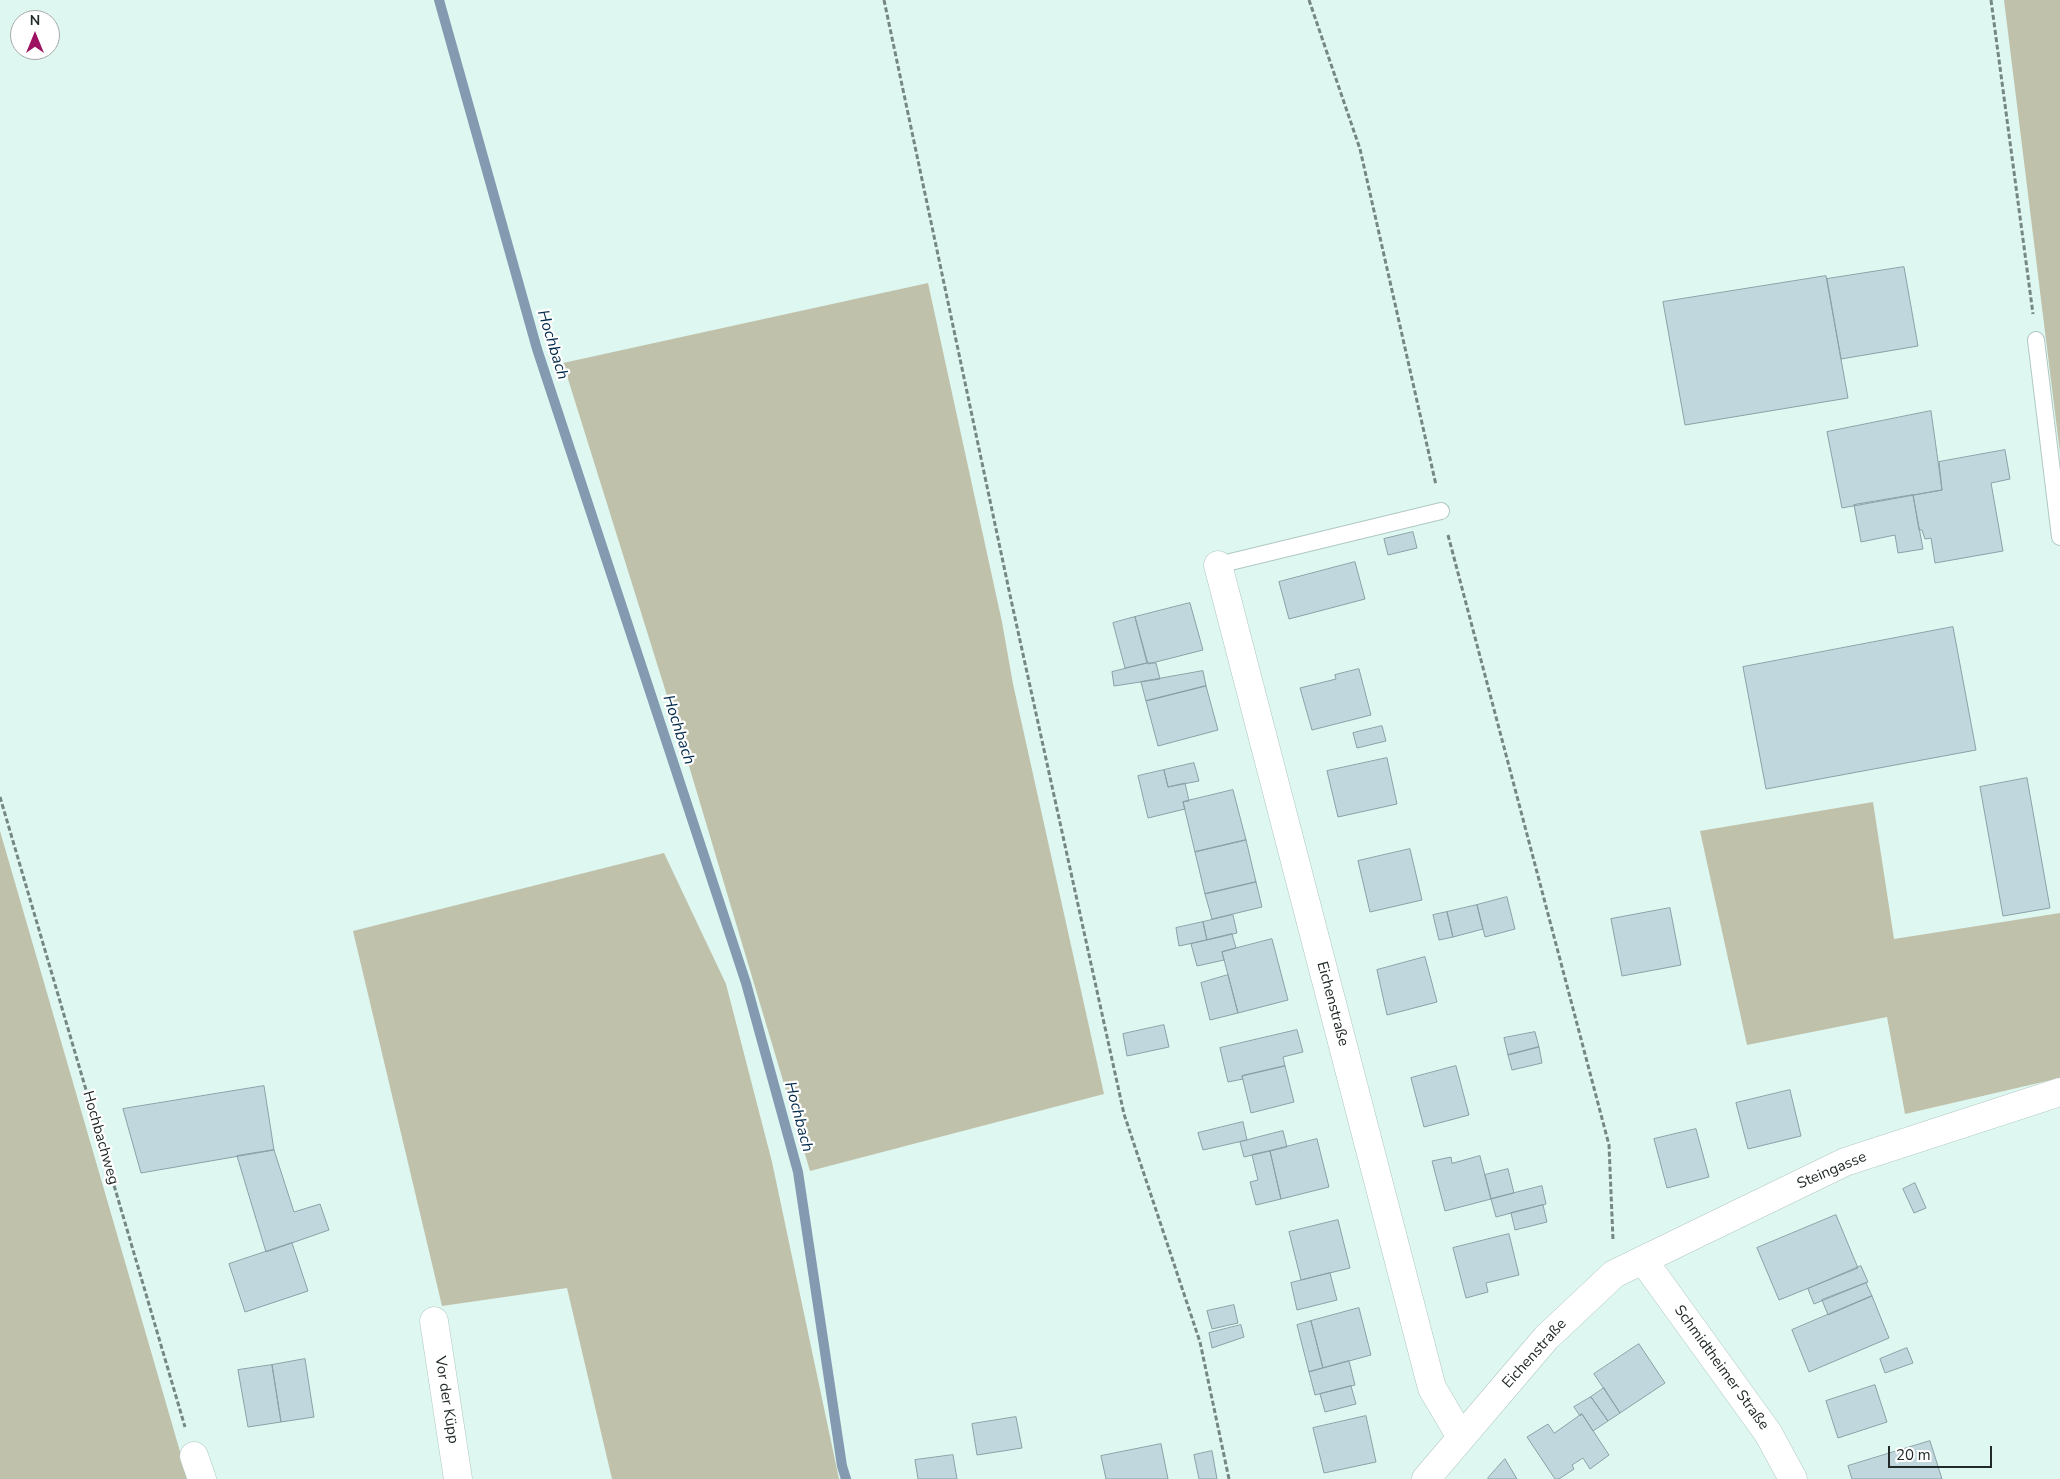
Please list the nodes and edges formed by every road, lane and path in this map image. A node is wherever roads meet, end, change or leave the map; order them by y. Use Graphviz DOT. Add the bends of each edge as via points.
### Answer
graph roads {
  1 [pos="884,0"];
  2 [pos="1309,0"];
  3 [pos="1991,0"];
  4 [pos="2036,340"];
  5 [pos="1441,511"];
  6 [pos="2060,538"];
  7 [pos="1218,565"];
  8 [pos="0,798"];
  9 [pos="2060,1092"];
  10 [pos="1644,1260"];
  11 [pos="1614,1274"];
  12 [pos="434,1321"];
  13 [pos="1461,1437"];
  14 [pos="198,1467"];
  15 [pos="458,1479"];
  16 [pos="1229,1479"];
  17 [pos="1426,1479"];
  18 [pos="1793,1479"];
  1 -- 16 [label="path" via="1124,1114 1200,1342"];
  2 -- 5 [label="path" via="1360,149"];
  3 -- 4 [label="path"];
  4 -- 6 [label="lane"];
  5 -- 7 [label="lane"];
  5 -- 11 [label="path" via="1609,1145"];
  7 -- 13 [label="street, Eichenstraße" via="1432,1388"];
  8 -- 14 [label="path, Hochbachweg"];
  9 -- 10 [label="street, Steingasse" via="1845,1162"];
  10 -- 11 [label="street, Steingasse"];
  10 -- 18 [label="street, Schmidtheimer Straße" via="1768,1433"];
  11 -- 13 [label="street, Eichenstraße" via="1546,1338"];
  12 -- 15 [label="street, Vor der Küpp"];
  13 -- 17 [label="street, Eichenstraße"];
}
